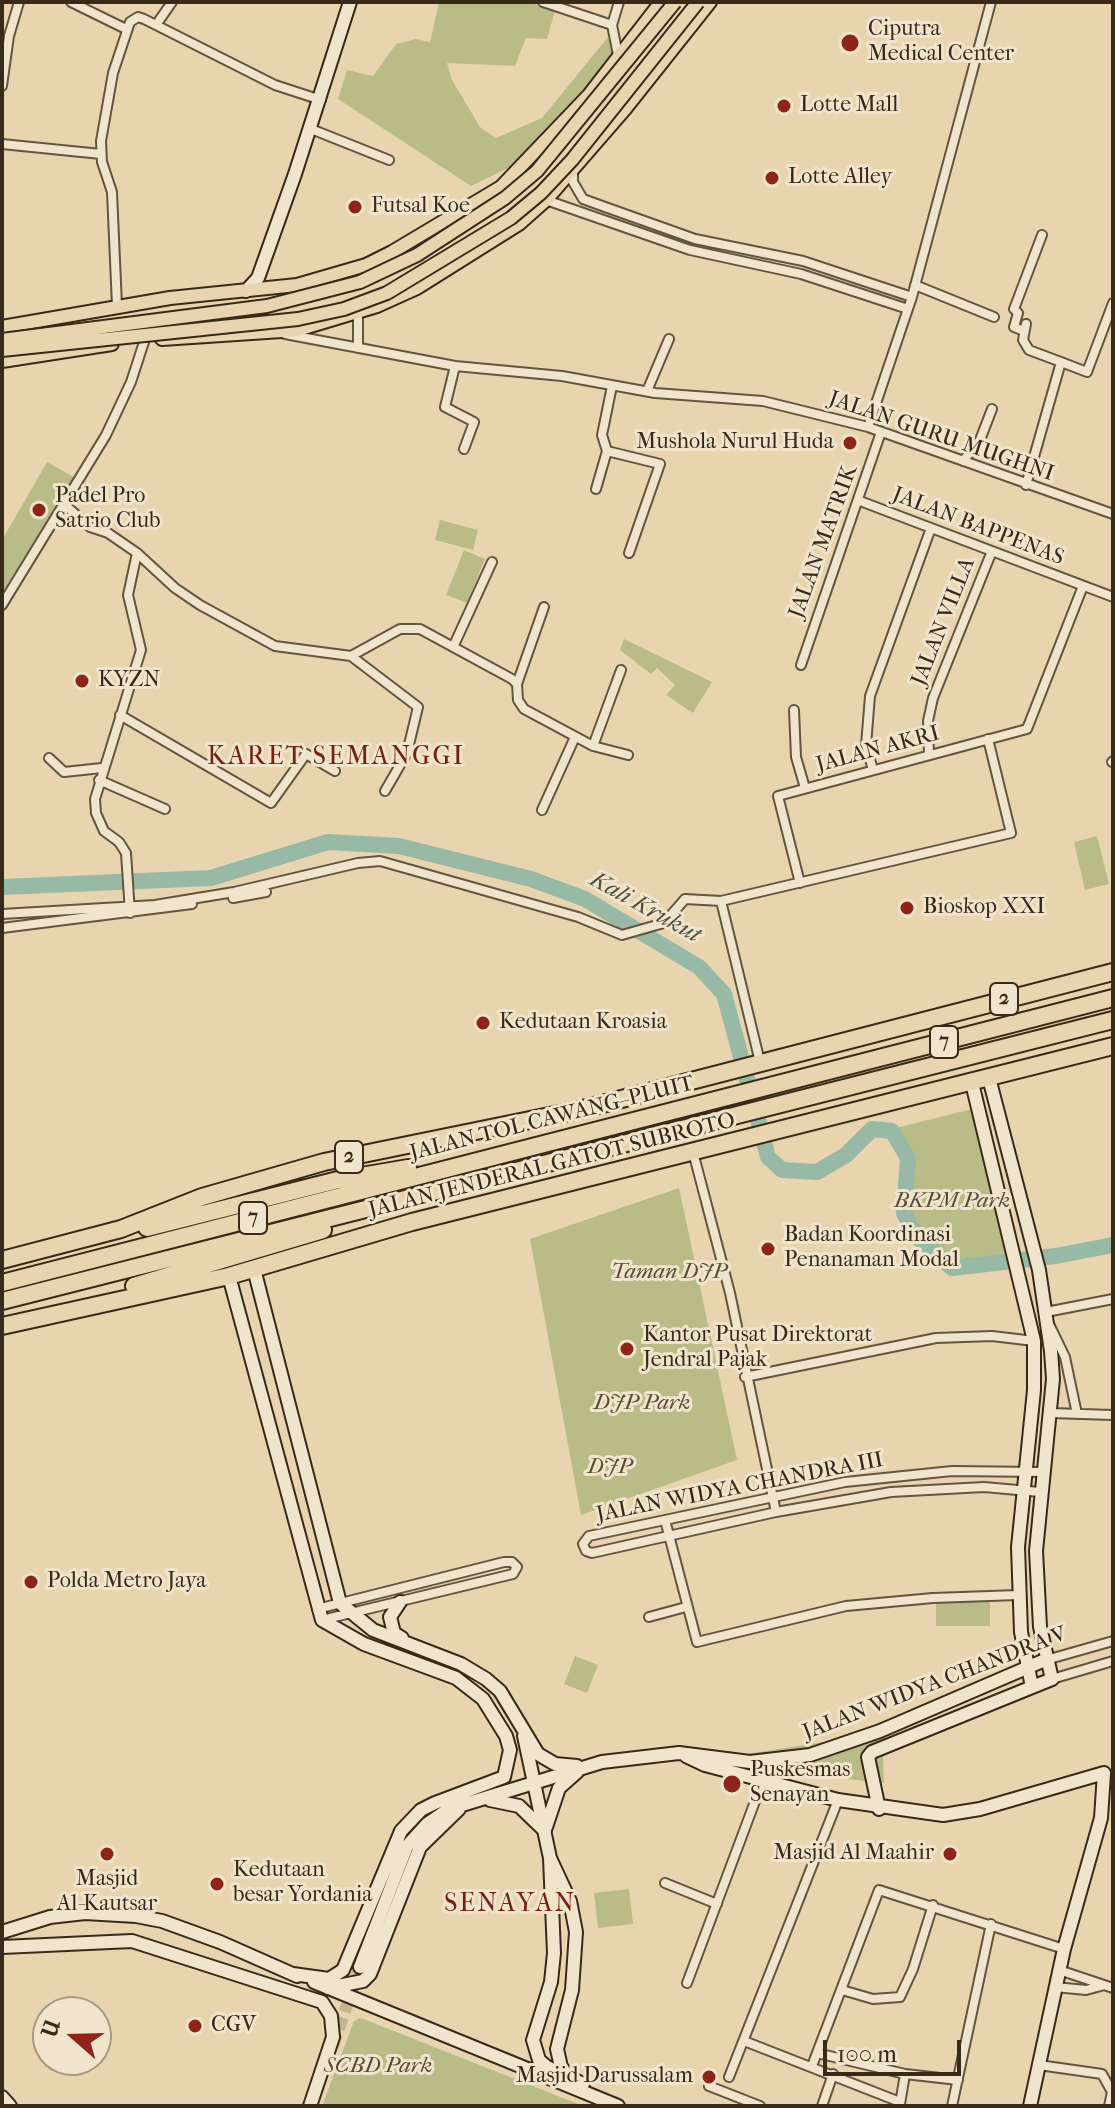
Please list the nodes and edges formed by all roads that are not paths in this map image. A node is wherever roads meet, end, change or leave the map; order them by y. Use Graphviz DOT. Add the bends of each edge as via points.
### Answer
graph roads {
  1 [pos="19,2"];
  2 [pos="71,2"];
  3 [pos="172,2"];
  4 [pos="350,2"];
  5 [pos="543,2"];
  6 [pos="619,2"];
  7 [pos="661,2"];
  8 [pos="675,2"];
  9 [pos="698,2"];
  10 [pos="710,2"];
  11 [pos="991,2"];
  12 [pos="156,25"];
  13 [pos="612,25"];
  14 [pos="126,29"];
  15 [pos="618,55"];
  16 [pos="2,86"];
  17 [pos="321,100"];
  18 [pos="311,129"];
  19 [pos="2,145"];
  20 [pos="101,154"];
  21 [pos="389,160"];
  22 [pos="574,170"];
  23 [pos="583,199"];
  24 [pos="546,200"];
  25 [pos="579,211"];
  26 [pos="1042,235"];
  27 [pos="392,252"];
  28 [pos="803,261"];
  29 [pos="262,265"];
  30 [pos="801,274"];
  31 [pos="867,282"];
  32 [pos="915,285"];
  33 [pos="279,288"];
  34 [pos="417,288"];
  35 [pos="246,291"];
  36 [pos="863,295"];
  37 [pos="912,297"];
  38 [pos="1113,303"];
  39 [pos="117,306"];
  40 [pos="908,309"];
  41 [pos="358,312"];
  42 [pos="994,317"];
  43 [pos="2,327"];
  44 [pos="278,332"];
  45 [pos="145,339"];
  46 [pos="669,339"];
  47 [pos="2,340"];
  48 [pos="358,348"];
  49 [pos="2,350"];
  50 [pos="2,361"];
  51 [pos="1061,362"];
  52 [pos="455,366"];
  53 [pos="612,386"];
  54 [pos="647,391"];
  55 [pos="992,409"];
  56 [pos="868,427"];
  57 [pos="881,432"];
  58 [pos="464,449"];
  59 [pos="607,451"];
  60 [pos="963,461"];
  61 [pos="1026,485"];
  62 [pos="596,489"];
  63 [pos="860,501"];
  64 [pos="65,505"];
  65 [pos="1113,514"];
  66 [pos="931,528"];
  67 [pos="992,551"];
  68 [pos="137,553"];
  69 [pos="629,553"];
  70 [pos="492,562"];
  71 [pos="1083,586"];
  72 [pos="1113,597"];
  73 [pos="2,605"];
  74 [pos="544,607"];
  75 [pos="454,645"];
  76 [pos="351,656"];
  77 [pos="801,665"];
  78 [pos="621,670"];
  79 [pos="517,684"];
  80 [pos="794,710"];
  81 [pos="120,715"];
  82 [pos="575,737"];
  83 [pos="988,739"];
  84 [pos="593,746"];
  85 [pos="628,755"];
  86 [pos="929,755"];
  87 [pos="49,758"];
  88 [pos="102,768"];
  89 [pos="873,770"];
  90 [pos="335,771"];
  91 [pos="99,780"];
  92 [pos="805,788"];
  93 [pos="385,791"];
  94 [pos="165,809"];
  95 [pos="542,810"];
  96 [pos="800,883"];
  97 [pos="266,892"];
  98 [pos="721,901"];
  99 [pos="130,908"];
  100 [pos="2,914"];
  101 [pos="2,928"];
  102 [pos="1113,972"];
  103 [pos="1113,998"];
  104 [pos="1113,1020"];
  105 [pos="1113,1046"];
  106 [pos="755,1063"];
  107 [pos="989,1078"];
  108 [pos="972,1083"];
  109 [pos="1008,1148"];
  110 [pos="693,1152"];
  111 [pos="504,1153"];
  112 [pos="991,1154"];
  113 [pos="371,1208"];
  114 [pos="2,1260"];
  115 [pos="2,1267"];
  116 [pos="254,1269"];
  117 [pos="229,1276"];
  118 [pos="2,1283"];
  119 [pos="1112,1299"];
  120 [pos="2,1301"];
  121 [pos="100,1302"];
  122 [pos="1113,1310"];
  123 [pos="1047,1317"];
  124 [pos="2,1326"];
  125 [pos="272,1339"];
  126 [pos="1034,1341"];
  127 [pos="247,1346"];
  128 [pos="745,1377"];
  129 [pos="1050,1413"];
  130 [pos="1077,1414"];
  131 [pos="1113,1415"];
  132 [pos="1025,1472"];
  133 [pos="1042,1472"];
  134 [pos="1022,1491"];
  135 [pos="1040,1492"];
  136 [pos="773,1496"];
  137 [pos="776,1512"];
  138 [pos="665,1520"];
  139 [pos="669,1536"];
  140 [pos="1018,1595"];
  141 [pos="400,1602"];
  142 [pos="340,1603"];
  143 [pos="686,1607"];
  144 [pos="350,1614"];
  145 [pos="319,1615"];
  146 [pos="649,1617"];
  147 [pos="1113,1641"];
  148 [pos="411,1644"];
  149 [pos="1045,1660"];
  150 [pos="1113,1661"];
  151 [pos="1027,1667"];
  152 [pos="1052,1679"];
  153 [pos="1032,1687"];
  154 [pos="522,1729"];
  155 [pos="731,1765"];
  156 [pos="583,1766"];
  157 [pos="1109,1772"];
  158 [pos="1089,1779"];
  159 [pos="763,1780"];
  160 [pos="534,1783"];
  161 [pos="450,1798"];
  162 [pos="483,1799"];
  163 [pos="1103,1799"];
  164 [pos="838,1800"];
  165 [pos="464,1804"];
  166 [pos="875,1808"];
  167 [pos="545,1832"];
  168 [pos="407,1846"];
  169 [pos="550,1858"];
  170 [pos="665,1883"];
  171 [pos="717,1904"];
  172 [pos="933,1905"];
  173 [pos="991,1924"];
  174 [pos="2,1932"];
  175 [pos="2,1947"];
  176 [pos="1064,1949"];
  177 [pos="360,1967"];
  178 [pos="1059,1970"];
  179 [pos="293,1974"];
  180 [pos="687,1983"];
  181 [pos="277,1986"];
  182 [pos="1102,1986"];
  183 [pos="1055,1987"];
  184 [pos="328,1988"];
  185 [pos="1113,1988"];
  186 [pos="842,1990"];
  187 [pos="355,2001"];
  188 [pos="744,2041"];
  189 [pos="817,2053"];
  190 [pos="1039,2065"];
  191 [pos="812,2066"];
  192 [pos="833,2074"];
  193 [pos="905,2074"];
  194 [pos="729,2077"];
  195 [pos="570,2079"];
  196 [pos="958,2080"];
  197 [pos="709,2086"];
  198 [pos="2,2097"];
  199 [pos="900,2104"];
  200 [pos="616,2105"];
  201 [pos="10,2106"];
  202 [pos="310,2106"];
  203 [pos="760,2106"];
  204 [pos="822,2106"];
  205 [pos="952,2106"];
  206 [pos="1030,2106"];
  207 [pos="1109,2106"];
  1 -- 16 [label="street"];
  2 -- 14 [label="street"];
  3 -- 12 [label="street"];
  4 -- 17 [label="main road"];
  5 -- 13 [label="street"];
  6 -- 13 [label="street"];
  7 -- 15 [label="main road"];
  8 -- 47 [label="main road, bridge" via="537,171 417,255 360,282 267,306"];
  9 -- 49 [label="main road, bridge" via="541,193 511,218 387,293 298,319"];
  10 -- 22 [label="main road"];
  11 -- 32 [label="street"];
  12 -- 14 [label="street" via="138,17"];
  12 -- 17 [label="street" via="275,85"];
  13 -- 15 [label="street"];
  14 -- 20 [label="street" via="113,73"];
  15 -- 27 [label="main road" via="589,95 501,187"];
  17 -- 18 [label="main road"];
  18 -- 21 [label="street"];
  18 -- 29 [label="main road"];
  19 -- 20 [label="street"];
  20 -- 39 [label="street" via="112,192"];
  22 -- 23 [label="street" via="571,177"];
  22 -- 24 [label="main road"];
  23 -- 25 [label="street"];
  23 -- 28 [label="street" via="695,239"];
  24 -- 25 [label="street"];
  24 -- 34 [label="main road" via="519,224"];
  25 -- 30 [label="street" via="690,250"];
  26 -- 51 [label="street" via="1014,309 1014,327 1025,327 1023,340 1029,350"];
  27 -- 33 [label="main road" via="321,280"];
  27 -- 34 [label="main road" via="393,276"];
  28 -- 30 [label="street"];
  28 -- 31 [label="street"];
  29 -- 33 [label="main road"];
  29 -- 35 [label="main road"];
  30 -- 36 [label="street"];
  31 -- 36 [label="street"];
  31 -- 37 [label="street"];
  32 -- 37 [label="street"];
  32 -- 42 [label="street"];
  33 -- 35 [label="main road"];
  34 -- 41 [label="main road"];
  35 -- 39 [label="main road"];
  36 -- 40 [label="street"];
  37 -- 40 [label="street"];
  38 -- 51 [label="street" via="1087,372"];
  39 -- 43 [label="main road"];
  40 -- 56 [label="street"];
  41 -- 44 [label="main road"];
  41 -- 48 [label="street"];
  44 -- 45 [label="main road"];
  44 -- 48 [label="street, JALAN GURU MUGHNI"];
  45 -- 50 [label="main road"];
  45 -- 64 [label="street" via="118,412"];
  46 -- 54 [label="street"];
  48 -- 52 [label="street, JALAN GURU MUGHNI"];
  51 -- 61 [label="street"];
  52 -- 53 [label="street, JALAN GURU MUGHNI"];
  52 -- 58 [label="street" via="445,407 474,422"];
  53 -- 54 [label="street, JALAN GURU MUGHNI"];
  53 -- 59 [label="street" via="602,435"];
  54 -- 56 [label="street, JALAN GURU MUGHNI" via="763,401"];
  55 -- 60 [label="street" via="980,440"];
  56 -- 57 [label="street, JALAN GURU MUGHNI"];
  57 -- 60 [label="street, JALAN GURU MUGHNI"];
  57 -- 63 [label="street, JALAN MATRIK"];
  59 -- 62 [label="street"];
  59 -- 69 [label="street" via="660,464"];
  60 -- 61 [label="street, JALAN GURU MUGHNI"];
  61 -- 65 [label="street, JALAN GURU MUGHNI"];
  63 -- 66 [label="street, JALAN BAPPENAS"];
  63 -- 77 [label="street, JALAN MATRIK"];
  64 -- 68 [label="street" via="90,527"];
  64 -- 73 [label="street"];
  66 -- 67 [label="street, JALAN BAPPENAS"];
  66 -- 89 [label="street" via="870,696 866,745"];
  67 -- 71 [label="street, JALAN BAPPENAS"];
  67 -- 86 [label="street, JALAN VILLA" via="933,698"];
  68 -- 76 [label="street" via="187,597 275,646"];
  68 -- 81 [label="street" via="128,595 141,650"];
  70 -- 75 [label="street"];
  71 -- 72 [label="street, JALAN BAPPENAS"];
  71 -- 83 [label="street" via="1027,729"];
  74 -- 79 [label="street"];
  75 -- 76 [label="street" via="420,629 400,629"];
  75 -- 79 [label="street"];
  76 -- 93 [label="street" via="418,707 407,753"];
  78 -- 84 [label="street"];
  79 -- 82 [label="street" via="520,705"];
  80 -- 92 [label="street" via="796,757"];
  81 -- 88 [label="street"];
  81 -- 90 [label="street" via="271,803 306,754"];
  82 -- 84 [label="street"];
  82 -- 95 [label="street"];
  83 -- 86 [label="street, JALAN AKRI"];
  83 -- 96 [label="street" via="1011,833"];
  84 -- 85 [label="street"];
  86 -- 89 [label="street, JALAN AKRI"];
  87 -- 88 [label="street" via="64,772"];
  88 -- 91 [label="street"];
  89 -- 92 [label="street, JALAN AKRI"];
  91 -- 94 [label="street"];
  91 -- 99 [label="street" via="96,813 126,860"];
  92 -- 96 [label="street, JALAN AKRI" via="778,796"];
  96 -- 98 [label="street"];
  97 -- 99 [label="street"];
  98 -- 99 [label="street" via="685,899 664,923 622,935 380,861"];
  98 -- 106 [label="street"];
  99 -- 100 [label="street"];
  99 -- 101 [label="street"];
  102 -- 106 [label="highway, 2"];
  103 -- 111 [label="highway, JALAN TOL CAWANG–PLUIT / 7"];
  104 -- 113 [label="highway, JALAN TOL CAWANG–PLUIT / 7"];
  105 -- 107 [label="highway, JALAN JENDERAL GATOT SUBROTO"];
  106 -- 114 [label="highway, 2" via="500,1128 324,1162 202,1197 121,1229"];
  107 -- 108 [label="highway, JALAN JENDERAL GATOT SUBROTO"];
  107 -- 109 [label="main road"];
  108 -- 110 [label="highway, JALAN JENDERAL GATOT SUBROTO"];
  108 -- 112 [label="main road"];
  109 -- 112 [label="main road"];
  109 -- 123 [label="main road"];
  110 -- 116 [label="highway, JALAN JENDERAL GATOT SUBROTO" via="412,1222"];
  110 -- 128 [label="street" via="730,1293"];
  111 -- 115 [label="highway" via="338,1180"];
  111 -- 118 [label="highway, JALAN TOL CAWANG–PLUIT / 7"];
  112 -- 126 [label="main road"];
  113 -- 120 [label="highway, JALAN TOL CAWANG–PLUIT / 7"];
  113 -- 121 [label="highway" via="318,1232 124,1289"];
  116 -- 117 [label="highway, JALAN JENDERAL GATOT SUBROTO"];
  116 -- 125 [label="main road"];
  117 -- 121 [label="highway, JALAN JENDERAL GATOT SUBROTO"];
  117 -- 127 [label="main road"];
  119 -- 122 [label="street"];
  119 -- 123 [label="street"];
  121 -- 124 [label="highway, JALAN JENDERAL GATOT SUBROTO"];
  123 -- 129 [label="main road" via="1053,1379"];
  123 -- 130 [label="street" via="1065,1357"];
  125 -- 127 [label="main road"];
  125 -- 142 [label="main road"];
  126 -- 128 [label="street" via="936,1338"];
  126 -- 132 [label="main road"];
  127 -- 145 [label="main road"];
  128 -- 136 [label="street"];
  129 -- 130 [label="street"];
  129 -- 133 [label="main road"];
  130 -- 131 [label="street"];
  132 -- 133 [label="street, JALAN WIDYA CHANDRA III"];
  132 -- 134 [label="main road"];
  132 -- 136 [label="street, JALAN WIDYA CHANDRA III" via="887,1476"];
  133 -- 135 [label="main road"];
  134 -- 135 [label="street, JALAN WIDYA CHANDRA III"];
  134 -- 137 [label="street, JALAN WIDYA CHANDRA III" via="916,1489"];
  134 -- 140 [label="main road"];
  135 -- 149 [label="main road" via="1038,1595"];
  136 -- 137 [label="street"];
  136 -- 138 [label="street, JALAN WIDYA CHANDRA III"];
  137 -- 139 [label="street, JALAN WIDYA CHANDRA III"];
  138 -- 139 [label="street"];
  138 -- 139 [label="street, JALAN WIDYA CHANDRA III" via="589,1536 584,1548 592,1553"];
  139 -- 143 [label="street"];
  140 -- 143 [label="street" via="846,1606 703,1642 693,1634"];
  140 -- 151 [label="main road"];
  141 -- 142 [label="street" via="513,1574 517,1567 504,1562"];
  141 -- 144 [label="street"];
  141 -- 148 [label="main road" via="391,1624 394,1633"];
  142 -- 144 [label="main road"];
  142 -- 145 [label="street"];
  143 -- 146 [label="street"];
  144 -- 145 [label="street"];
  144 -- 148 [label="main road" via="373,1630"];
  145 -- 161 [label="main road" via="364,1644 456,1678 483,1699 506,1736 509,1764 497,1782"];
  147 -- 149 [label="street, JALAN WIDYA CHANDRA V"];
  148 -- 154 [label="main road" via="486,1679 500,1691"];
  149 -- 151 [label="main road, JALAN WIDYA CHANDRA V"];
  149 -- 152 [label="main road"];
  150 -- 152 [label="street, JALAN WIDYA CHANDRA V"];
  151 -- 153 [label="main road"];
  151 -- 155 [label="main road, JALAN WIDYA CHANDRA V" via="847,1743"];
  152 -- 153 [label="main road, JALAN WIDYA CHANDRA V"];
  153 -- 166 [label="main road, JALAN WIDYA CHANDRA V" via="872,1752 868,1757"];
  154 -- 156 [label="main road" via="545,1759"];
  154 -- 160 [label="main road"];
  155 -- 156 [label="main road" via="679,1753"];
  155 -- 159 [label="main road"];
  156 -- 160 [label="main road"];
  156 -- 167 [label="main road" via="559,1788"];
  157 -- 158 [label="main road"];
  157 -- 163 [label="main road"];
  158 -- 163 [label="main road"];
  158 -- 166 [label="main road" via="960,1813"];
  159 -- 164 [label="main road"];
  159 -- 171 [label="street"];
  160 -- 162 [label="main road"];
  160 -- 167 [label="main road"];
  161 -- 168 [label="main road" via="415,1826"];
  161 -- 179 [label="main road" via="421,1810 397,1837 343,1970 329,1979"];
  162 -- 165 [label="main road"];
  162 -- 167 [label="main road" via="519,1806"];
  163 -- 176 [label="main road"];
  164 -- 166 [label="main road"];
  164 -- 188 [label="street"];
  165 -- 168 [label="main road" via="427,1824"];
  165 -- 184 [label="main road" via="420,1847 370,1974 363,1981"];
  167 -- 169 [label="main road"];
  168 -- 177 [label="main road"];
  169 -- 195 [label="main road" via="570,1901 576,1932 572,1990 557,2049"];
  169 -- 195 [label="main road" via="553,1968 533,2040 539,2060"];
  170 -- 171 [label="street"];
  171 -- 180 [label="street"];
  172 -- 173 [label="street"];
  172 -- 186 [label="street" via="900,1997 873,1999"];
  172 -- 186 [label="street" via="879,1890"];
  173 -- 176 [label="street"];
  173 -- 196 [label="street"];
  174 -- 179 [label="main road" via="62,1916 136,1916 220,1942"];
  175 -- 181 [label="main road" via="129,1940"];
  176 -- 178 [label="main road"];
  178 -- 182 [label="street"];
  178 -- 183 [label="main road"];
  179 -- 184 [label="main road"];
  181 -- 187 [label="main road"];
  181 -- 202 [label="main road" via="322,2002 331,2016 333,2037"];
  182 -- 183 [label="street"];
  182 -- 185 [label="street"];
  183 -- 190 [label="main road"];
  184 -- 187 [label="main road"];
  186 -- 189 [label="street"];
  187 -- 200 [label="main road"];
  188 -- 191 [label="street"];
  188 -- 194 [label="street"];
  189 -- 191 [label="street"];
  189 -- 193 [label="street"];
  190 -- 206 [label="main road"];
  190 -- 207 [label="street" via="1102,2074 1112,2092"];
  191 -- 192 [label="street"];
  192 -- 199 [label="street"];
  192 -- 204 [label="street"];
  193 -- 196 [label="street"];
  193 -- 199 [label="street"];
  195 -- 200 [label="main road" via="604,2093"];
  196 -- 205 [label="street"];
  197 -- 203 [label="street"];
  198 -- 201 [label="main road"];
}
